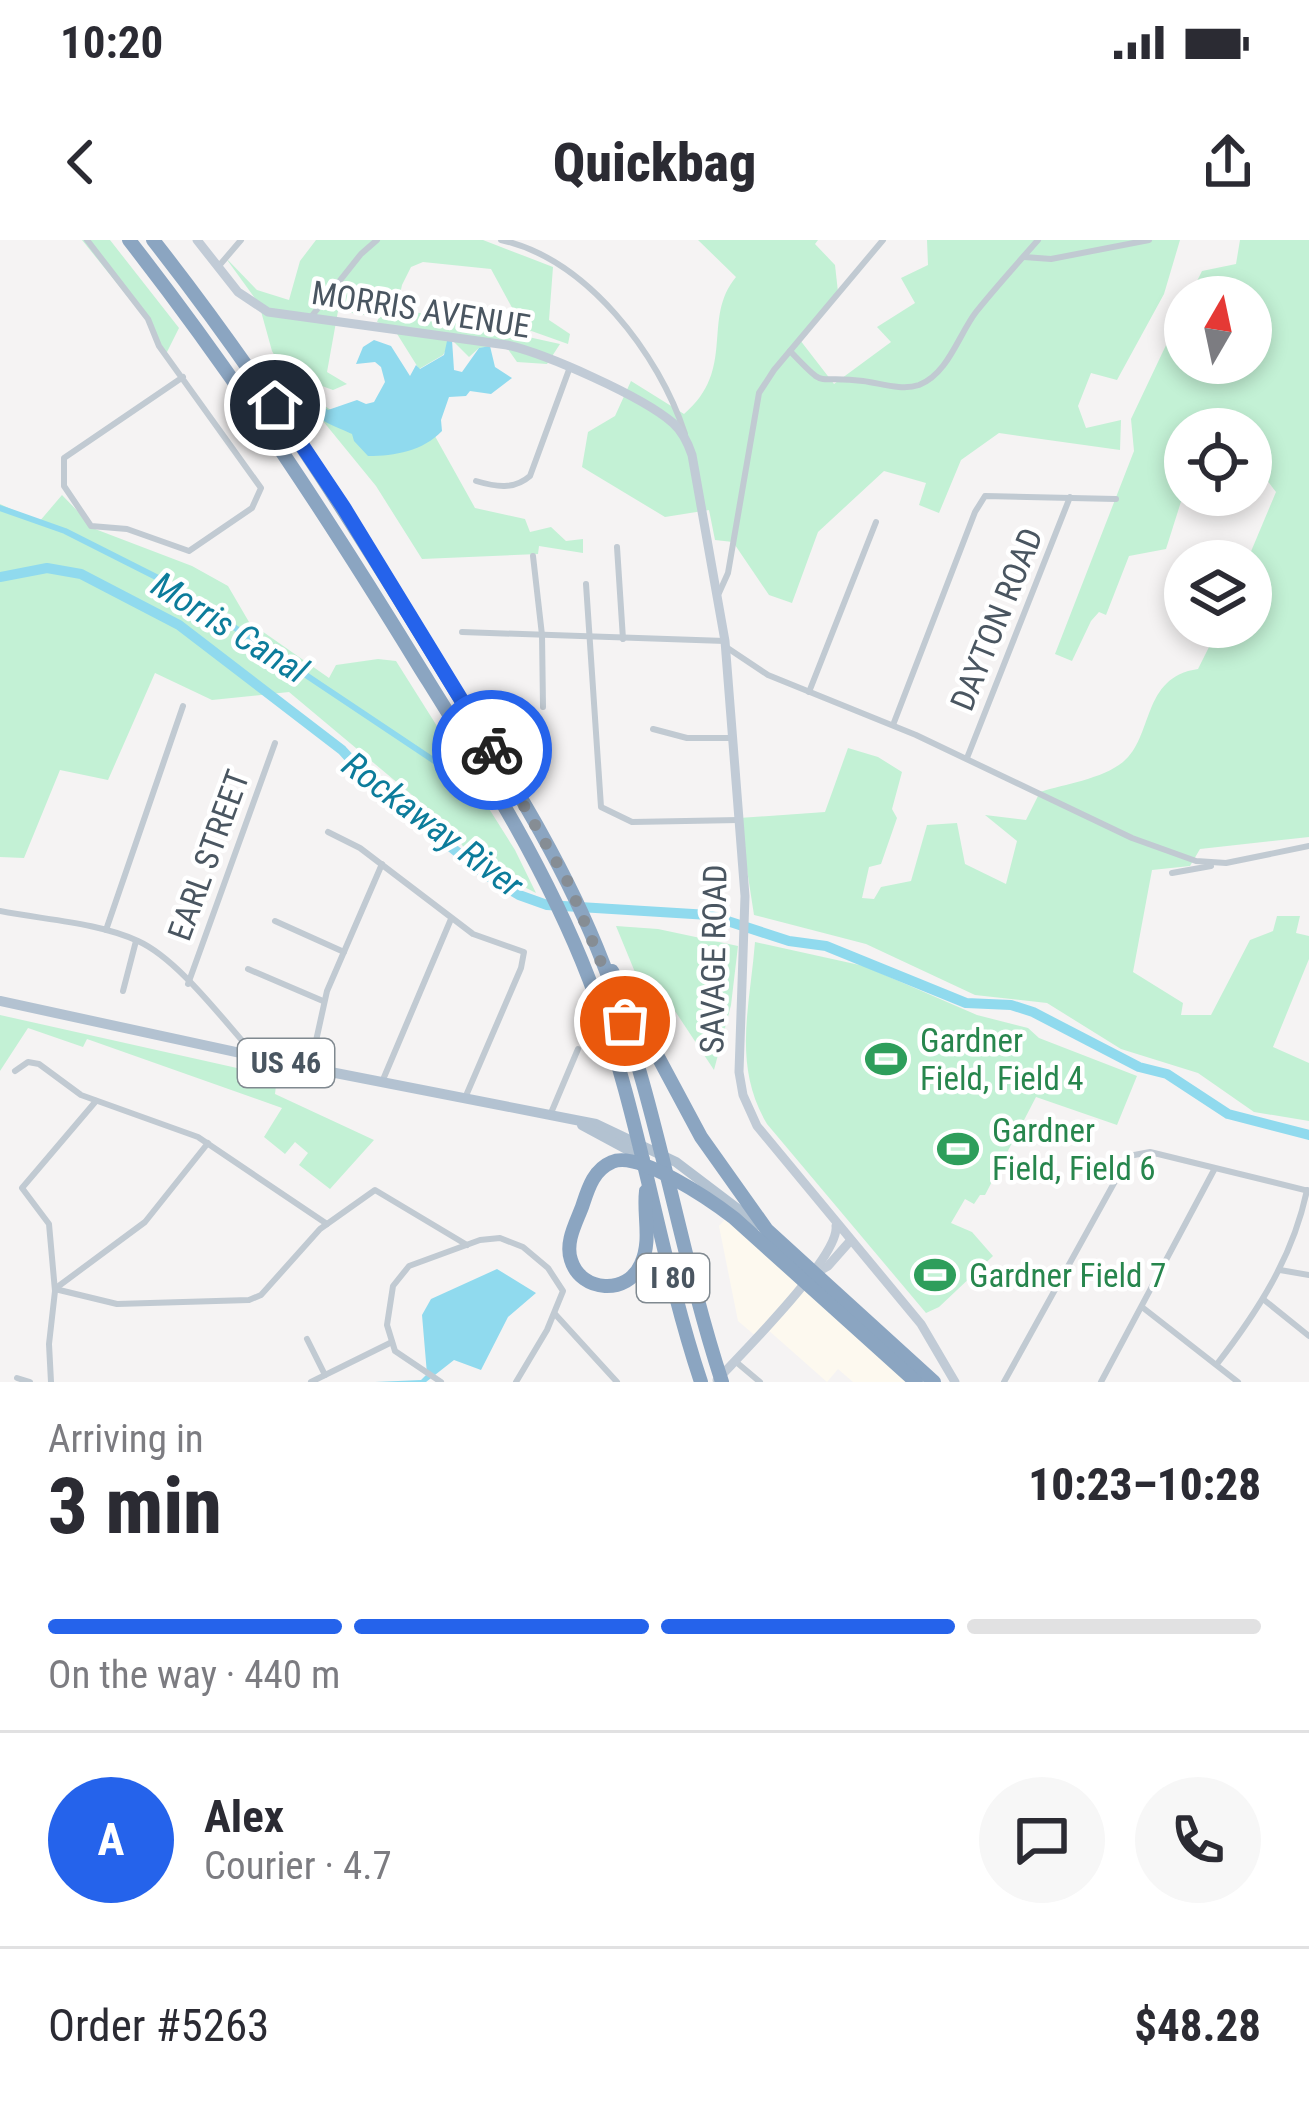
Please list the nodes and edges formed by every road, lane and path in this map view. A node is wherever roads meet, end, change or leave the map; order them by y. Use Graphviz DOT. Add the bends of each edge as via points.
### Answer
graph roads {
  1 [pos="87,240"];
  2 [pos="129,240"];
  3 [pos="153,240"];
  4 [pos="197,240"];
  5 [pos="242,240"];
  6 [pos="377,240"];
  7 [pos="501,240"];
  8 [pos="883,240"];
  9 [pos="1038,240"];
  10 [pos="1149,240"];
  11 [pos="1024,256"];
  12 [pos="218,267"];
  13 [pos="309,320"];
  14 [pos="790,351"];
  15 [pos="570,367"];
  16 [pos="183,377"];
  17 [pos="688,442"];
  18 [pos="476,481"];
  19 [pos="1070,497"];
  20 [pos="1116,499"];
  21 [pos="876,522"];
  22 [pos="616,547"];
  23 [pos="533,556"];
  24 [pos="586,584"];
  25 [pos="719,593"];
  26 [pos="462,632"];
  27 [pos="542,635"];
  28 [pos="589,637"];
  29 [pos="623,638"];
  30 [pos="725,644"];
  31 [pos="809,692"];
  32 [pos="183,706"];
  33 [pos="543,707"];
  34 [pos="893,725"];
  35 [pos="653,729"];
  36 [pos="732,738"];
  37 [pos="275,743"];
  38 [pos="967,758"];
  39 [pos="739,820"];
  40 [pos="328,832"];
  41 [pos="1309,846"];
  42 [pos="1226,863"];
  43 [pos="382,865"];
  44 [pos="1172,873"];
  45 [pos="0,911"];
  46 [pos="452,918"];
  47 [pos="275,921"];
  48 [pos="106,930"];
  49 [pos="136,940"];
  50 [pos="344,952"];
  51 [pos="604,964"];
  52 [pos="248,969"];
  53 [pos="188,984"];
  54 [pos="123,991"];
  55 [pos="0,1001"];
  56 [pos="323,1001"];
  57 [pos="578,1049"];
  58 [pos="257,1057"];
  59 [pos="310,1068"];
  60 [pos="15,1071"];
  61 [pos="382,1082"];
  62 [pos="465,1098"];
  63 [pos="96,1100"];
  64 [pos="550,1117"];
  65 [pos="579,1124"];
  66 [pos="208,1143"];
  67 [pos="1214,1170"];
  68 [pos="647,1179"];
  69 [pos="1308,1191"];
  70 [pos="705,1197"];
  71 [pos="835,1220"];
  72 [pos="327,1224"];
  73 [pos="767,1230"];
  74 [pos="837,1240"];
  75 [pos="851,1240"];
  76 [pos="467,1244"];
  77 [pos="1280,1270"];
  78 [pos="1309,1275"];
  79 [pos="810,1278"];
  80 [pos="55,1289"];
  81 [pos="1263,1299"];
  82 [pos="1142,1307"];
  83 [pos="555,1313"];
  84 [pos="1309,1336"];
  85 [pos="307,1339"];
  86 [pos="392,1342"];
  87 [pos="734,1361"];
  88 [pos="1217,1364"];
  89 [pos="325,1375"];
  90 [pos="906,1376"];
  91 [pos="17,1378"];
  92 [pos="700,1379"];
  93 [pos="438,1380"];
  94 [pos="520,1380"];
  95 [pos="30,1382"];
  96 [pos="51,1382"];
  97 [pos="311,1382"];
  98 [pos="617,1382"];
  99 [pos="718,1382"];
  100 [pos="760,1382"];
  101 [pos="934,1382"];
  102 [pos="956,1382"];
  103 [pos="1004,1382"];
  104 [pos="1101,1382"];
  105 [pos="1238,1382"];
  1 -- 16 [label="street"];
  2 -- 68 [label="highway, I 80" via="280,445 540,869 599,1005"];
  3 -- 51 [label="highway, I 80" via="344,508 526,804"];
  4 -- 12 [label="street, MORRIS AVENUE"];
  5 -- 12 [label="street"];
  6 -- 13 [label="street"];
  7 -- 17 [label="street" via="562,266 638,340"];
  8 -- 14 [label="street"];
  9 -- 11 [label="street"];
  10 -- 11 [label="street"];
  11 -- 14 [label="street" via="917,386 820,380"];
  12 -- 13 [label="street, MORRIS AVENUE" via="260,309"];
  13 -- 15 [label="street, MORRIS AVENUE" via="507,345"];
  14 -- 25 [label="street" via="755,403"];
  15 -- 17 [label="street, MORRIS AVENUE" via="662,415"];
  15 -- 18 [label="street" via="530,476 504,487"];
  16 -- 16 [label="street" via="261,494 189,550 91,526 64,486 64,458"];
  17 -- 25 [label="street"];
  19 -- 20 [label="street"];
  19 -- 34 [label="street" via="985,496"];
  19 -- 38 [label="street, DAYTON ROAD"];
  21 -- 31 [label="street"];
  22 -- 29 [label="street"];
  23 -- 27 [label="street"];
  24 -- 28 [label="street"];
  25 -- 30 [label="street, SAVAGE ROAD"];
  26 -- 27 [label="street"];
  27 -- 28 [label="street"];
  27 -- 33 [label="street"];
  28 -- 29 [label="street"];
  28 -- 39 [label="street" via="601,807 644,823"];
  29 -- 30 [label="street"];
  30 -- 31 [label="street"];
  30 -- 36 [label="street, SAVAGE ROAD"];
  31 -- 34 [label="street"];
  32 -- 48 [label="street"];
  34 -- 38 [label="street"];
  35 -- 36 [label="street"];
  36 -- 39 [label="street, SAVAGE ROAD"];
  37 -- 53 [label="street, EARL STREET"];
  38 -- 42 [label="street" via="1132,838"];
  39 -- 71 [label="street, SAVAGE ROAD" via="742,1095 757,1126"];
  40 -- 43 [label="street"];
  41 -- 42 [label="street"];
  42 -- 44 [label="street"];
  43 -- 46 [label="street"];
  43 -- 50 [label="street"];
  45 -- 48 [label="street"];
  46 -- 61 [label="street"];
  46 -- 62 [label="street" via="524,952"];
  47 -- 50 [label="street"];
  48 -- 49 [label="street"];
  49 -- 53 [label="street"];
  49 -- 54 [label="street"];
  50 -- 56 [label="street"];
  51 -- 73 [label="highway" via="618,976 700,1138"];
  51 -- 99 [label="highway, I 80" via="632,1042"];
  52 -- 56 [label="street"];
  53 -- 58 [label="street"];
  55 -- 58 [label="main road, US 46"];
  56 -- 59 [label="street"];
  57 -- 64 [label="street"];
  58 -- 59 [label="main road, US 46"];
  59 -- 61 [label="main road, US 46"];
  60 -- 63 [label="street" via="39,1064"];
  61 -- 62 [label="main road, US 46"];
  62 -- 64 [label="main road, US 46"];
  63 -- 66 [label="street"];
  63 -- 80 [label="street" via="22,1185 49,1224"];
  64 -- 65 [label="main road, US 46"];
  65 -- 70 [label="main road, US 46"];
  65 -- 73 [label="main road, US 46" via="625,1135 676,1162"];
  66 -- 72 [label="street"];
  66 -- 80 [label="street" via="145,1222"];
  67 -- 69 [label="street"];
  67 -- 82 [label="street"];
  67 -- 103 [label="street" via="1150,1152 1126,1160"];
  68 -- 70 [label="highway" via="640,1266 622,1284 588,1282 573,1265 569,1243 590,1186 608,1164 631,1160"];
  68 -- 92 [label="highway, I 80"];
  69 -- 77 [label="street"];
  70 -- 79 [label="highway, US 46"];
  71 -- 74 [label="street"];
  71 -- 75 [label="street, SAVAGE ROAD"];
  72 -- 76 [label="street" via="379,1190"];
  72 -- 80 [label="street" via="249,1300 117,1304"];
  73 -- 79 [label="highway, US 46"];
  74 -- 75 [label="street"];
  74 -- 79 [label="street"];
  75 -- 79 [label="street"];
  75 -- 102 [label="street, SAVAGE ROAD" via="923,1327"];
  76 -- 83 [label="street" via="500,1238 524,1247 560,1280"];
  76 -- 86 [label="street" via="402,1272 386,1308"];
  77 -- 78 [label="street"];
  77 -- 81 [label="street"];
  79 -- 87 [label="street"];
  79 -- 90 [label="highway, US 46"];
  79 -- 101 [label="highway, US 46"];
  80 -- 96 [label="street"];
  81 -- 84 [label="street"];
  81 -- 88 [label="street"];
  82 -- 88 [label="street"];
  82 -- 104 [label="street"];
  83 -- 94 [label="street"];
  83 -- 98 [label="street"];
  85 -- 89 [label="street"];
  86 -- 89 [label="street"];
  86 -- 93 [label="street"];
  87 -- 99 [label="street"];
  87 -- 100 [label="street"];
  88 -- 105 [label="street"];
  89 -- 97 [label="street"];
  91 -- 95 [label="street"];
}
